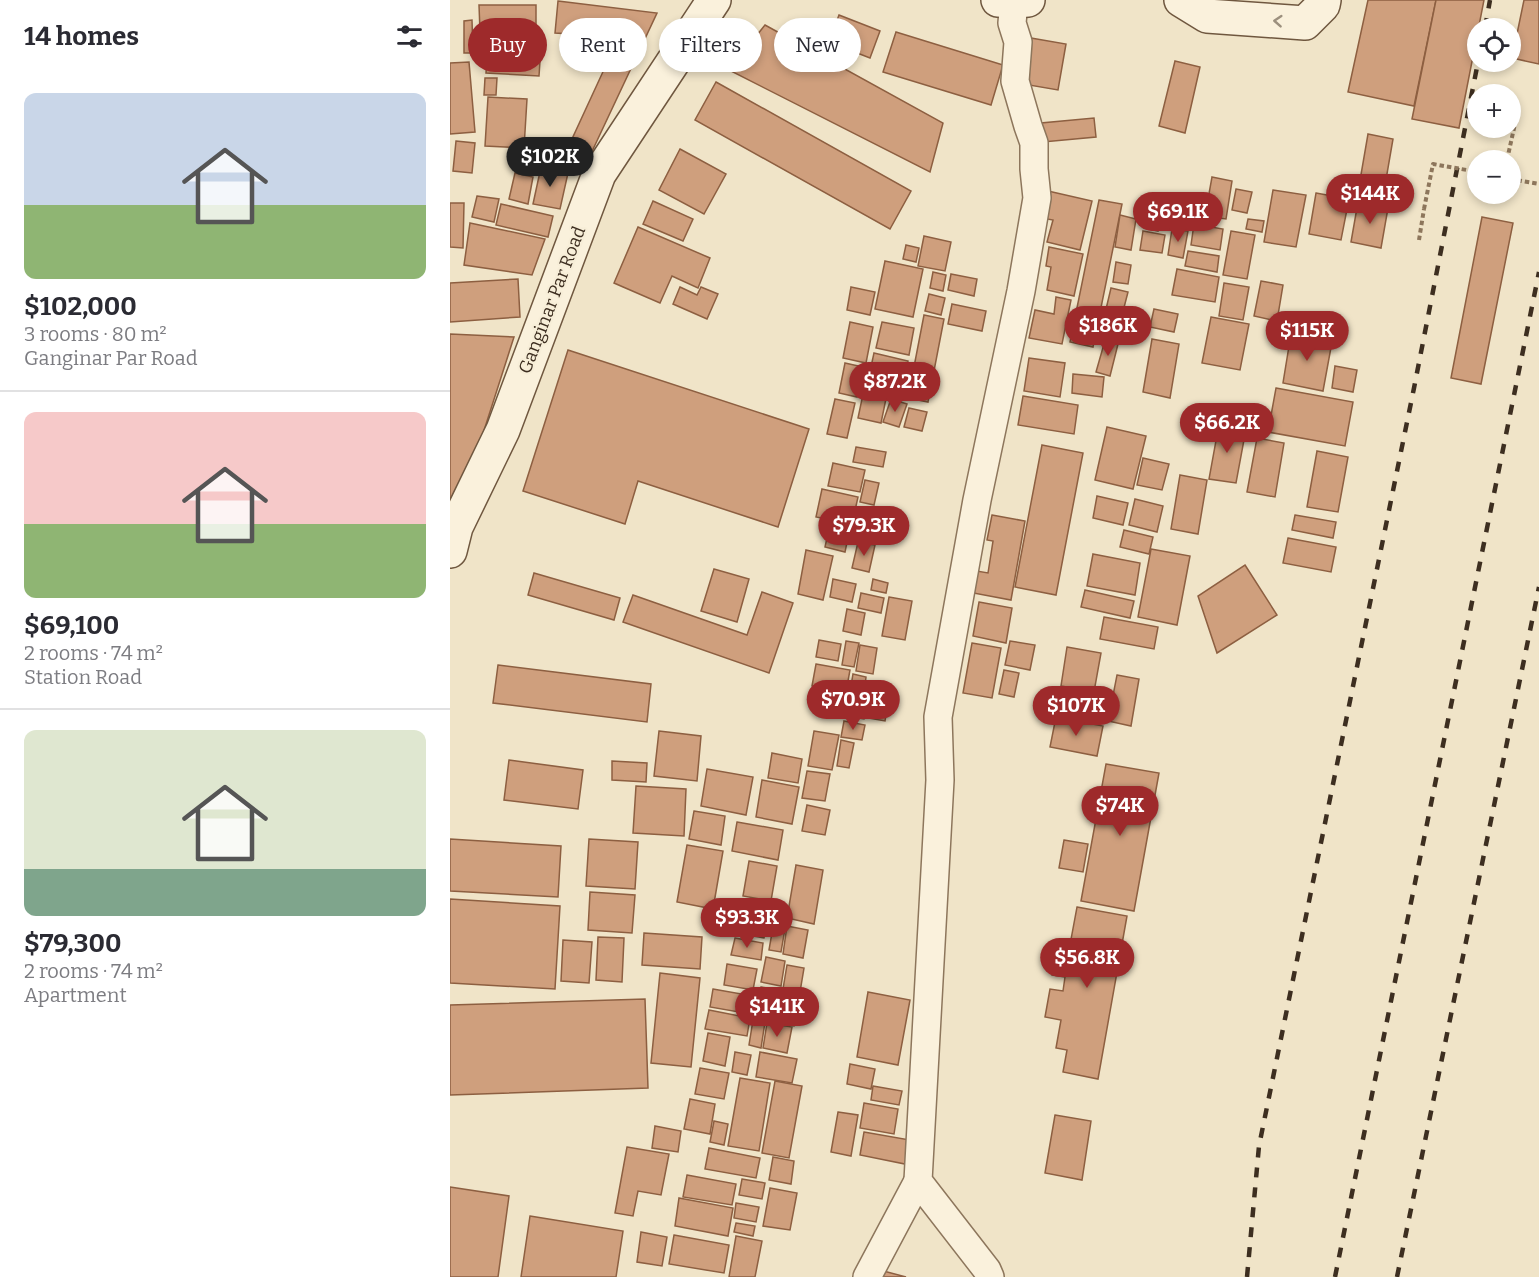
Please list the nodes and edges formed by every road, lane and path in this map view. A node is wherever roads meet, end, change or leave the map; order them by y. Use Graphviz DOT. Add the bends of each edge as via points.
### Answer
graph roads {
  1 [pos="714,0"];
  2 [pos="1013,0"];
  3 [pos="1181,0"];
  4 [pos="1324,0"];
  5 [pos="1467,170"];
  6 [pos="1521,181"];
  7 [pos="1539,184"];
  8 [pos="1419,240"];
  9 [pos="452,536"];
  10 [pos="918,1181"];
  11 [pos="867,1277"];
  12 [pos="990,1277"];
  1 -- 9 [label="street, Ganginar Par Road" via="599,174 503,430"];
  2 -- 10 [label="street" via="1012,23 1018,42 1016,81 1034,143 1037,198 938,717 940,780"];
  4 -- 3 [label="street, one-way" via="1305,23 1207,16"];
  5 -- 8 [label="path, bridge" via="1433,164"];
  6 -- 7 [label="path"];
  10 -- 11 [label="street"];
  10 -- 12 [label="street"];
}
